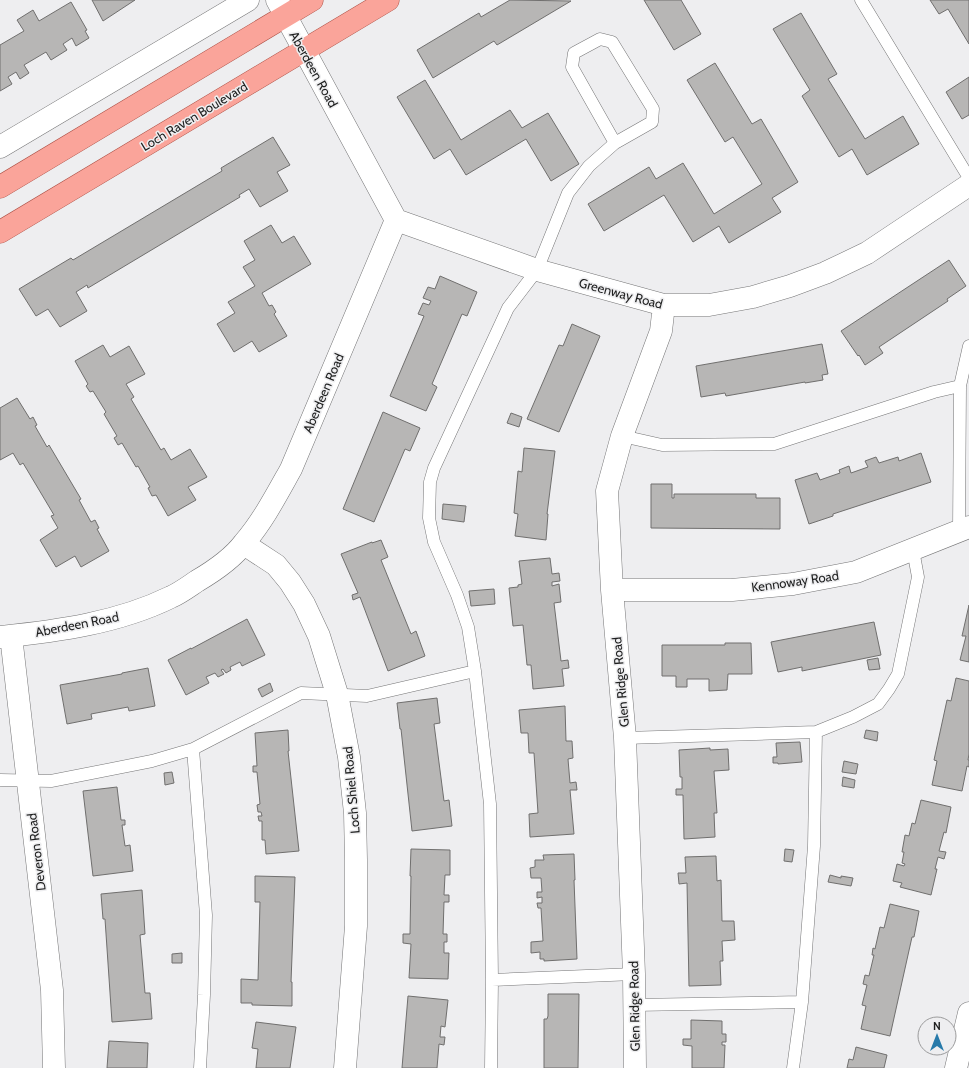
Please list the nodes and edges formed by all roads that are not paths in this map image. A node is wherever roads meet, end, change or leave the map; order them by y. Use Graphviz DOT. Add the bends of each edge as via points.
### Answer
graph roads {
  1 [pos="248,0"];
  2 [pos="312,0"];
  3 [pos="388,0"];
  4 [pos="861,0"];
  5 [pos="281,8"];
  6 [pos="304,50"];
  7 [pos="615,143"];
  8 [pos="0,147"];
  9 [pos="969,178"];
  10 [pos="969,185"];
  11 [pos="0,187"];
  12 [pos="396,220"];
  13 [pos="0,232"];
  14 [pos="537,270"];
  15 [pos="664,305"];
  16 [pos="969,346"];
  17 [pos="960,386"];
  18 [pos="622,436"];
  19 [pos="964,529"];
  20 [pos="244,544"];
  21 [pos="913,550"];
  22 [pos="612,590"];
  23 [pos="5,636"];
  24 [pos="475,671"];
  25 [pos="338,694"];
  26 [pos="816,732"];
  27 [pos="625,738"];
  28 [pos="193,749"];
  29 [pos="0,780"];
  30 [pos="28,780"];
  31 [pos="634,974"];
  32 [pos="492,980"];
  33 [pos="802,1002"];
  34 [pos="634,1005"];
  35 [pos="969,1013"];
  36 [pos="54,1068"];
  37 [pos="200,1068"];
  38 [pos="345,1068"];
  39 [pos="491,1068"];
  40 [pos="635,1068"];
  41 [pos="793,1068"];
  42 [pos="956,1068"];
  1 -- 8 [label="street"];
  2 -- 5 [label="main road"];
  3 -- 6 [label="main road, Loch Raven Boulevard"];
  4 -- 9 [label="lane"];
  5 -- 6 [label="street, Aberdeen Road"];
  5 -- 11 [label="main road"];
  6 -- 12 [label="street, Aberdeen Road"];
  6 -- 13 [label="main road, Loch Raven Boulevard"];
  7 -- 7 [label="lane" via="652,122 653,109 612,42 600,39 574,53 572,67"];
  7 -- 14 [label="lane" via="589,166 568,193"];
  10 -- 15 [label="street, Greenway Road" via="866,253 825,273 753,297 709,305"];
  12 -- 14 [label="street, Greenway Road"];
  12 -- 20 [label="street, Aberdeen Road" via="291,469"];
  14 -- 15 [label="street, Greenway Road"];
  14 -- 24 [label="lane" via="508,308 434,468 430,482 429,518 434,542 468,627"];
  15 -- 18 [label="street, Glen Ridge Road" via="661,331"];
  16 -- 17 [label="lane"];
  17 -- 18 [label="lane" via="934,392 774,444 662,445"];
  17 -- 19 [label="lane"];
  18 -- 22 [label="street, Glen Ridge Road" via="607,491"];
  19 -- 21 [label="street, Kennoway Road"];
  20 -- 23 [label="street, Aberdeen Road" via="226,562 204,577 172,597 143,609 86,625"];
  20 -- 25 [label="street, Loch Shiel Road" via="276,565 304,604 319,636"];
  21 -- 22 [label="street, Kennoway Road" via="856,572 793,584 732,590"];
  21 -- 26 [label="lane" via="918,577 898,674 878,704"];
  22 -- 27 [label="street, Glen Ridge Road"];
  23 -- 30 [label="street, Deveron Road"];
  24 -- 25 [label="lane" via="367,696"];
  24 -- 32 [label="lane" via="490,804"];
  25 -- 28 [label="lane" via="301,693"];
  25 -- 38 [label="street, Loch Shiel Road" via="349,757 355,813 356,860 356,926"];
  26 -- 27 [label="lane"];
  26 -- 33 [label="lane" via="814,846"];
  27 -- 31 [label="street, Glen Ridge Road"];
  28 -- 30 [label="lane" via="152,761 51,781"];
  28 -- 37 [label="lane" via="206,915"];
  29 -- 30 [label="lane"];
  30 -- 36 [label="street, Deveron Road" via="52,990"];
  31 -- 32 [label="lane"];
  31 -- 34 [label="street, Glen Ridge Road"];
  32 -- 39 [label="lane"];
  33 -- 34 [label="lane"];
  33 -- 41 [label="lane"];
  34 -- 40 [label="street, Glen Ridge Road"];
  35 -- 42 [label="street"];
}
